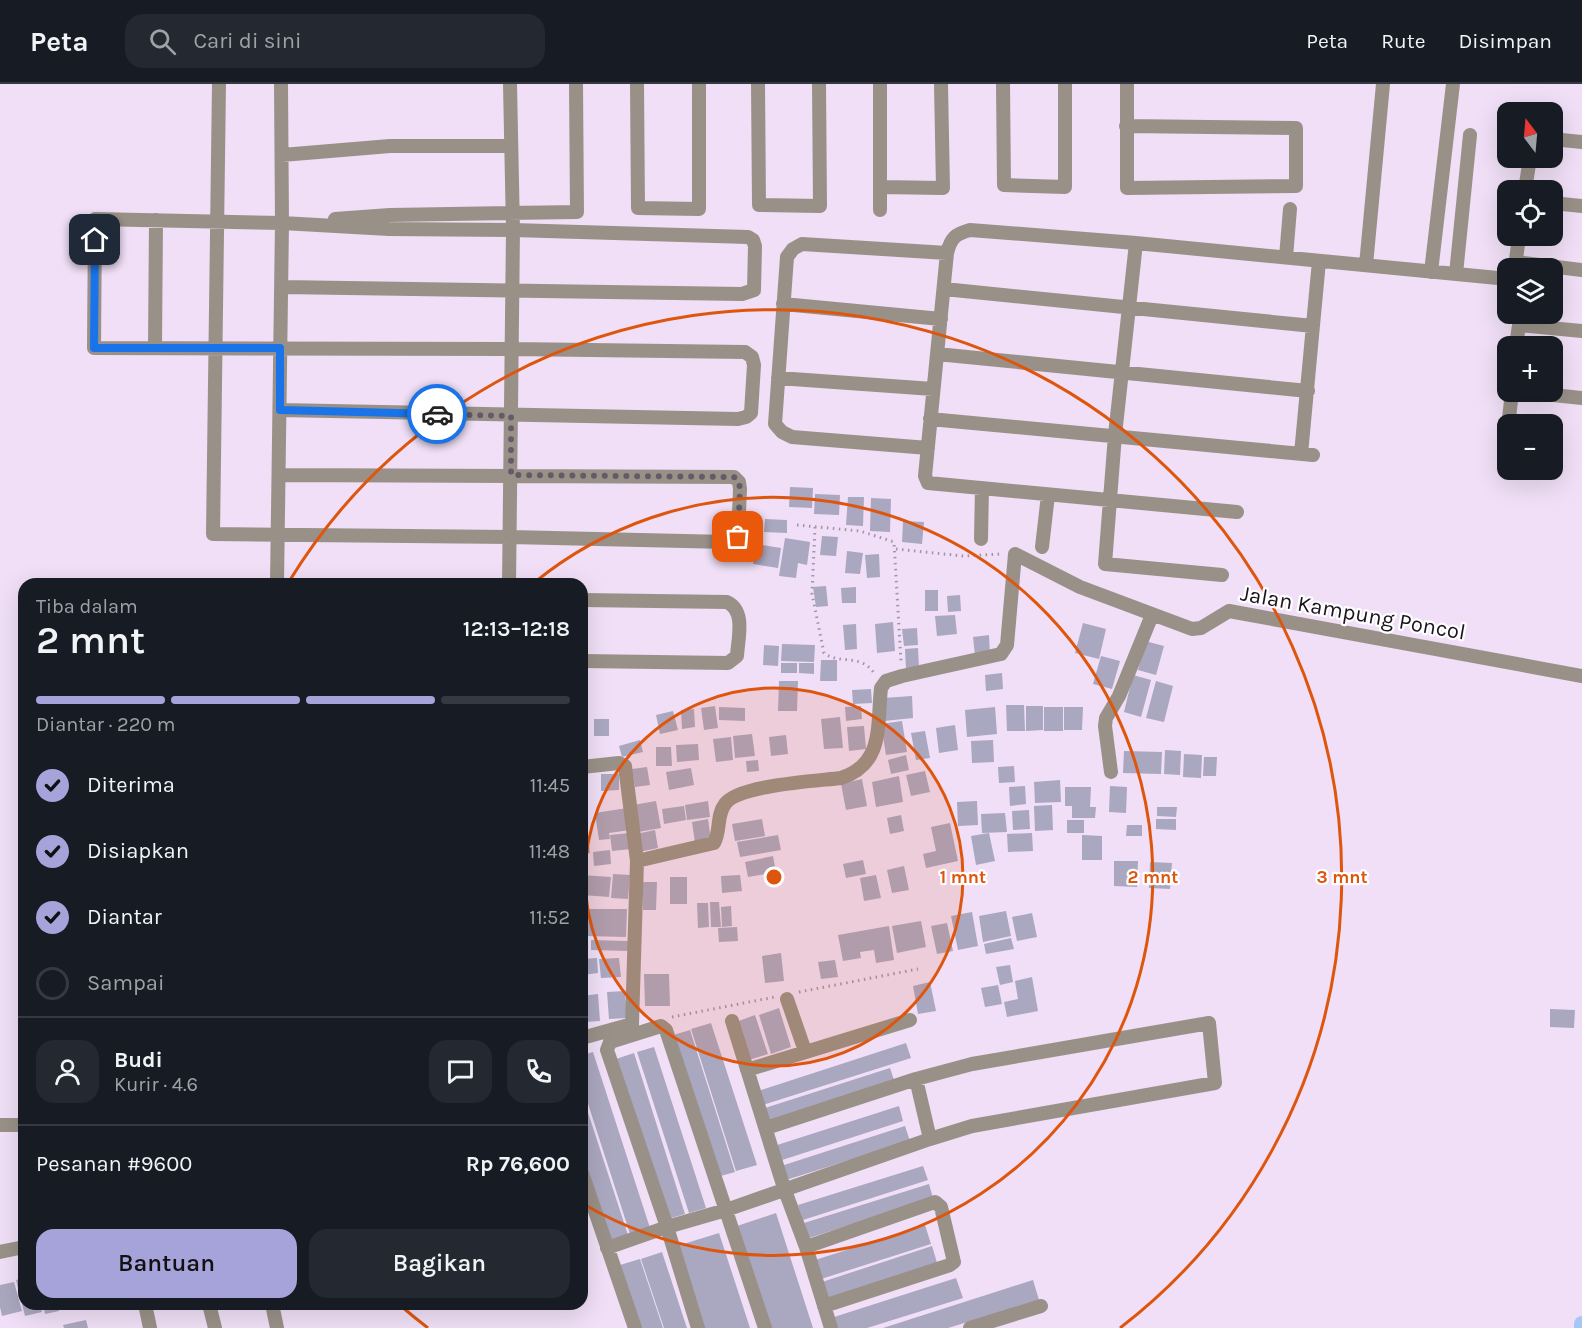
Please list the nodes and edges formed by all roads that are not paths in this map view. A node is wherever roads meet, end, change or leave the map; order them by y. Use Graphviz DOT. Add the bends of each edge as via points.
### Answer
graph roads {
  1 [pos="219,84"];
  2 [pos="281,84"];
  3 [pos="510,84"];
  4 [pos="576,84"];
  5 [pos="637,84"];
  6 [pos="699,84"];
  7 [pos="758,84"];
  8 [pos="819,84"];
  9 [pos="880,84"];
  10 [pos="941,84"];
  11 [pos="1003,84"];
  12 [pos="1065,84"];
  13 [pos="1127,84"];
  14 [pos="1383,84"];
  15 [pos="1453,84"];
  16 [pos="1126,126"];
  17 [pos="1470,135"];
  18 [pos="1563,140"];
  19 [pos="1582,142"];
  20 [pos="511,146"];
  21 [pos="282,155"];
  22 [pos="880,186"];
  23 [pos="1563,204"];
  24 [pos="1582,206"];
  25 [pos="1290,209"];
  26 [pos="880,210"];
  27 [pos="513,212"];
  28 [pos="156,220"];
  29 [pos="218,221"];
  30 [pos="282,223"];
  31 [pos="513,230"];
  32 [pos="1136,243"];
  33 [pos="947,253"];
  34 [pos="1286,257"];
  35 [pos="1320,261"];
  36 [pos="1366,265"];
  37 [pos="1563,269"];
  38 [pos="1582,270"];
  39 [pos="1431,272"];
  40 [pos="1456,274"];
  41 [pos="1497,278"];
  42 [pos="282,287"];
  43 [pos="944,289"];
  44 [pos="513,291"];
  45 [pos="783,304"];
  46 [pos="1129,306"];
  47 [pos="941,320"];
  48 [pos="1545,324"];
  49 [pos="1313,326"];
  50 [pos="1582,331"];
  51 [pos="155,348"];
  52 [pos="216,348"];
  53 [pos="280,348"];
  54 [pos="512,349"];
  55 [pos="937,354"];
  56 [pos="1123,372"];
  57 [pos="778,378"];
  58 [pos="933,389"];
  59 [pos="1308,392"];
  60 [pos="1563,396"];
  61 [pos="1582,398"];
  62 [pos="280,410"];
  63 [pos="511,416"];
  64 [pos="930,419"];
  65 [pos="1115,435"];
  66 [pos="928,448"];
  67 [pos="279,475"];
  68 [pos="511,475"];
  69 [pos="982,488"];
  70 [pos="1048,495"];
  71 [pos="1110,500"];
  72 [pos="1237,512"];
  73 [pos="278,535"];
  74 [pos="510,537"];
  75 [pos="981,539"];
  76 [pos="1042,547"];
  77 [pos="1222,575"];
  78 [pos="277,578"];
  79 [pos="509,578"];
  80 [pos="588,600"];
  81 [pos="1152,615"];
  82 [pos="588,661"];
  83 [pos="1582,676"];
  84 [pos="588,766"];
  85 [pos="1112,772"];
  86 [pos="637,861"];
  87 [pos="787,999"];
  88 [pos="910,1020"];
  89 [pos="732,1021"];
  90 [pos="588,1036"];
  91 [pos="805,1051"];
  92 [pos="747,1070"];
  93 [pos="916,1079"];
  94 [pos="0,1125"];
  95 [pos="18,1125"];
  96 [pos="766,1128"];
  97 [pos="930,1139"];
  98 [pos="784,1188"];
  99 [pos="588,1191"];
  100 [pos="726,1210"];
  101 [pos="667,1227"];
  102 [pos="806,1247"];
  103 [pos="18,1248"];
  104 [pos="607,1248"];
  105 [pos="0,1252"];
  106 [pos="824,1306"];
  107 [pos="1041,1306"];
  108 [pos="138,1310"];
  109 [pos="146,1310"];
  110 [pos="210,1310"];
  111 [pos="273,1310"];
  112 [pos="142,1328"];
  113 [pos="150,1328"];
  114 [pos="215,1328"];
  115 [pos="277,1328"];
  116 [pos="634,1328"];
  117 [pos="698,1328"];
  118 [pos="765,1328"];
  119 [pos="831,1328"];
  120 [pos="970,1328"];
  1 -- 29 [label="street"];
  2 -- 21 [label="street"];
  3 -- 20 [label="street"];
  4 -- 27 [label="street" via="577,212"];
  5 -- 6 [label="street" via="638,208 699,209"];
  7 -- 8 [label="street" via="759,205 820,206"];
  9 -- 22 [label="street"];
  10 -- 22 [label="street" via="943,188"];
  11 -- 12 [label="street" via="1004,185 1065,187"];
  13 -- 16 [label="street"];
  14 -- 36 [label="street"];
  15 -- 39 [label="street"];
  16 -- 16 [label="street" via="1296,128 1296,186 1127,188"];
  17 -- 40 [label="street"];
  18 -- 19 [label="street"];
  20 -- 21 [label="street" via="390,146"];
  20 -- 27 [label="street"];
  21 -- 30 [label="street"];
  22 -- 26 [label="street"];
  23 -- 24 [label="street"];
  25 -- 34 [label="street"];
  27 -- 30 [label="street"];
  27 -- 31 [label="street"];
  28 -- 29 [label="street"];
  28 -- 51 [label="street"];
  28 -- 51 [label="street" via="95,219 94,336 94,348"];
  29 -- 30 [label="street"];
  29 -- 52 [label="street"];
  30 -- 31 [label="street"];
  30 -- 42 [label="street"];
  31 -- 44 [label="street"];
  31 -- 44 [label="street" via="748,237 755,246 754,290 748,293"];
  32 -- 33 [label="street" via="970,230 957,233"];
  32 -- 34 [label="street"];
  32 -- 46 [label="street"];
  33 -- 43 [label="street"];
  33 -- 45 [label="street" via="802,244 787,257"];
  34 -- 35 [label="street"];
  35 -- 36 [label="street"];
  35 -- 49 [label="street"];
  36 -- 39 [label="street"];
  37 -- 38 [label="street"];
  39 -- 40 [label="street"];
  40 -- 41 [label="street"];
  42 -- 44 [label="street"];
  42 -- 53 [label="street"];
  43 -- 46 [label="street"];
  43 -- 47 [label="street"];
  44 -- 54 [label="street"];
  45 -- 47 [label="street"];
  45 -- 57 [label="street"];
  46 -- 49 [label="street"];
  46 -- 56 [label="street"];
  47 -- 55 [label="street"];
  48 -- 50 [label="street"];
  49 -- 59 [label="street"];
  51 -- 52 [label="street"];
  52 -- 53 [label="street"];
  52 -- 73 [label="street" via="213,534"];
  53 -- 54 [label="street"];
  53 -- 62 [label="street"];
  54 -- 63 [label="street"];
  54 -- 63 [label="street" via="745,352 754,365 751,413 738,419"];
  55 -- 56 [label="street"];
  55 -- 58 [label="street"];
  56 -- 59 [label="street"];
  56 -- 65 [label="street"];
  57 -- 58 [label="street"];
  57 -- 66 [label="street" via="776,424 792,437"];
  58 -- 64 [label="street"];
  59 -- 65 [label="street" via="1307,455"];
  60 -- 61 [label="street"];
  62 -- 63 [label="street"];
  62 -- 67 [label="street"];
  63 -- 68 [label="street"];
  64 -- 65 [label="street"];
  64 -- 66 [label="street"];
  65 -- 71 [label="street"];
  66 -- 69 [label="street" via="927,483"];
  67 -- 68 [label="street"];
  67 -- 73 [label="street"];
  68 -- 74 [label="street"];
  68 -- 74 [label="street" via="734,477 740,489 735,542"];
  69 -- 70 [label="street"];
  69 -- 75 [label="street"];
  70 -- 71 [label="street"];
  70 -- 76 [label="street"];
  71 -- 72 [label="street"];
  71 -- 77 [label="street" via="1105,564"];
  73 -- 74 [label="street"];
  73 -- 78 [label="street"];
  74 -- 79 [label="street"];
  80 -- 82 [label="street" via="727,602 739,613 738,656 728,663"];
  81 -- 83 [label="street, Jalan Kampung Poncol" via="1196,630 1229,611"];
  81 -- 85 [label="street" via="1106,718"];
  81 -- 86 [label="street, Jalan Kampung Poncol" via="1080,587 1015,554 1005,650 886,681 881,688 873,753 855,774 734,795 720,811 714,843"];
  84 -- 86 [label="street" via="625,766"];
  86 -- 90 [label="street" via="632,1024"];
  87 -- 91 [label="street"];
  88 -- 91 [label="street"];
  89 -- 92 [label="street"];
  91 -- 92 [label="street"];
  92 -- 96 [label="street"];
  93 -- 96 [label="street"];
  93 -- 97 [label="street"];
  93 -- 97 [label="street" via="972,1064 1209,1023 1215,1083 972,1126"];
  94 -- 95 [label="street"];
  96 -- 98 [label="street"];
  97 -- 98 [label="street"];
  98 -- 100 [label="street"];
  98 -- 102 [label="street"];
  99 -- 104 [label="street"];
  100 -- 101 [label="street"];
  100 -- 101 [label="street" via="666,1030 661,1026 610,1042 607,1050"];
  100 -- 118 [label="street"];
  101 -- 104 [label="street"];
  101 -- 117 [label="street"];
  102 -- 106 [label="street"];
  102 -- 106 [label="street" via="935,1202 941,1207 954,1262"];
  103 -- 105 [label="street"];
  104 -- 116 [label="street"];
  106 -- 119 [label="street"];
  107 -- 120 [label="street"];
  108 -- 112 [label="street"];
  109 -- 113 [label="street"];
  110 -- 114 [label="street"];
  111 -- 115 [label="street"];
}
